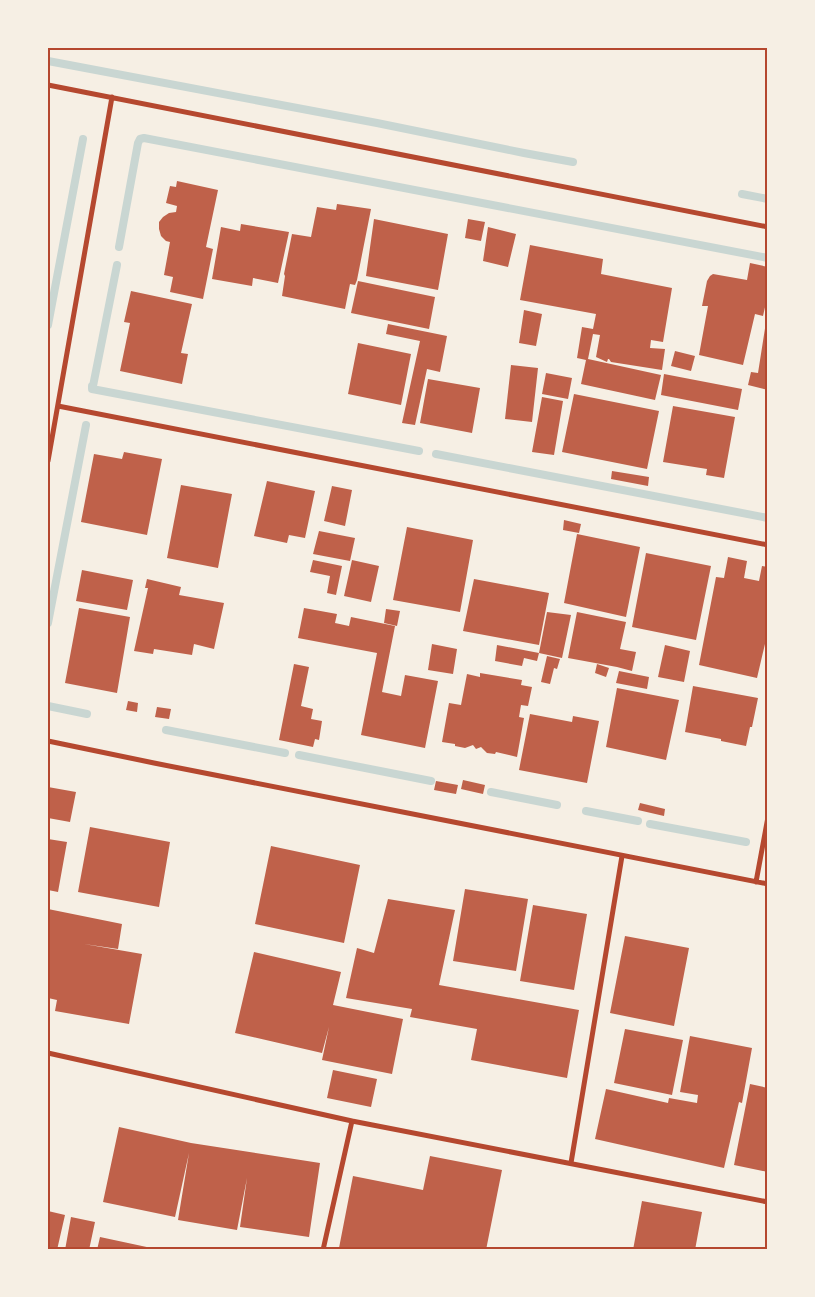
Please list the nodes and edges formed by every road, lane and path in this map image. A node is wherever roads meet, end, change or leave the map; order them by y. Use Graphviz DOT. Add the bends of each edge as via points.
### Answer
graph roads {
  1 [pos="48,85"];
  2 [pos="112,97"];
  3 [pos="768,227"];
  4 [pos="58,406"];
  5 [pos="48,461"];
  6 [pos="768,545"];
  7 [pos="48,741"];
  8 [pos="768,817"];
  9 [pos="622,856"];
  10 [pos="756,882"];
  11 [pos="768,884"];
  12 [pos="48,1054"];
  13 [pos="352,1120"];
  14 [pos="571,1163"];
  15 [pos="768,1202"];
  16 [pos="323,1250"];
  1 -- 2 [label="street"];
  2 -- 3 [label="street"];
  2 -- 4 [label="street"];
  4 -- 5 [label="street"];
  4 -- 6 [label="street"];
  7 -- 9 [label="street"];
  8 -- 10 [label="street"];
  9 -- 10 [label="street"];
  9 -- 14 [label="street"];
  10 -- 11 [label="street"];
  12 -- 13 [label="street"];
  13 -- 14 [label="street"];
  13 -- 16 [label="street"];
  14 -- 15 [label="street"];
}
